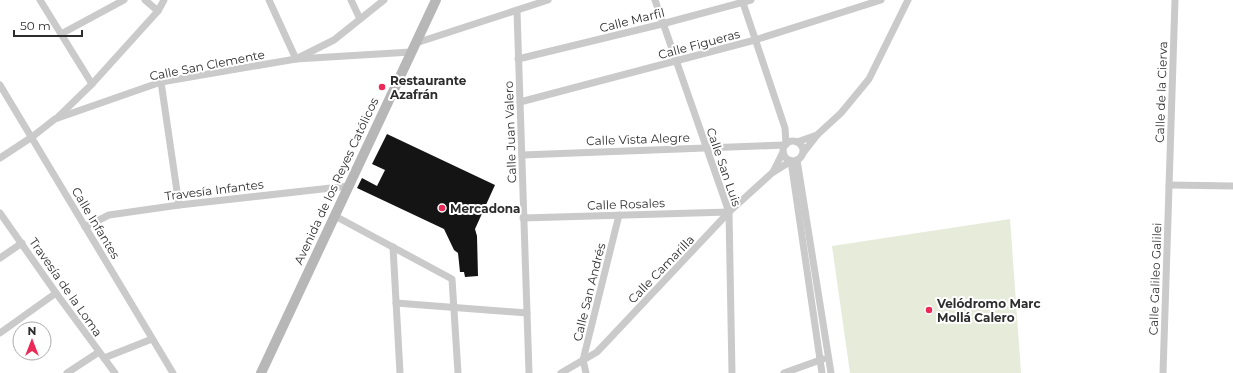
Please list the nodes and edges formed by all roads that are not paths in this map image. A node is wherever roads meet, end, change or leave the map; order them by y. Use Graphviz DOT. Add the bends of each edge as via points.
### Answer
graph roads {
  1 [pos="40,0"];
  2 [pos="124,0"];
  3 [pos="145,0"];
  4 [pos="164,0"];
  5 [pos="269,0"];
  6 [pos="351,0"];
  7 [pos="384,0"];
  8 [pos="436,0"];
  9 [pos="548,0"];
  10 [pos="655,0"];
  11 [pos="751,0"];
  12 [pos="882,0"];
  13 [pos="908,0"];
  14 [pos="1175,0"];
  15 [pos="742,1"];
  16 [pos="158,11"];
  17 [pos="517,11"];
  18 [pos="360,19"];
  19 [pos="662,24"];
  20 [pos="62,34"];
  21 [pos="755,40"];
  22 [pos="414,48"];
  23 [pos="296,59"];
  24 [pos="518,59"];
  25 [pos="676,62"];
  26 [pos="161,82"];
  27 [pos="92,84"];
  28 [pos="0,85"];
  29 [pos="520,102"];
  30 [pos="55,119"];
  31 [pos="785,128"];
  32 [pos="817,135"];
  33 [pos="32,138"];
  34 [pos="796,142"];
  35 [pos="783,147"];
  36 [pos="706,148"];
  37 [pos="803,153"];
  38 [pos="522,155"];
  39 [pos="0,158"];
  40 [pos="794,161"];
  41 [pos="772,174"];
  42 [pos="1169,185"];
  43 [pos="349,186"];
  44 [pos="1233,186"];
  45 [pos="179,205"];
  46 [pos="729,212"];
  47 [pos="0,213"];
  48 [pos="335,216"];
  49 [pos="619,216"];
  50 [pos="523,218"];
  51 [pos="85,227"];
  52 [pos="22,242"];
  53 [pos="393,247"];
  54 [pos="0,258"];
  55 [pos="56,293"];
  56 [pos="396,303"];
  57 [pos="454,307"];
  58 [pos="527,313"];
  59 [pos="0,333"];
  60 [pos="152,339"];
  61 [pos="99,352"];
  62 [pos="829,357"];
  63 [pos="104,358"];
  64 [pos="582,360"];
  65 [pos="820,360"];
  66 [pos="67,373"];
  67 [pos="115,373"];
  68 [pos="173,373"];
  69 [pos="260,373"];
  70 [pos="400,373"];
  71 [pos="458,373"];
  72 [pos="530,373"];
  73 [pos="561,373"];
  74 [pos="586,373"];
  75 [pos="732,373"];
  76 [pos="784,373"];
  77 [pos="822,373"];
  78 [pos="831,373"];
  79 [pos="1164,373"];
  1 -- 20 [label="street"];
  2 -- 20 [label="street"];
  3 -- 16 [label="street"];
  4 -- 16 [label="street"];
  5 -- 23 [label="street"];
  6 -- 18 [label="street"];
  7 -- 18 [label="street"];
  8 -- 22 [label="street, Avenida de los Reyes Católicos"];
  9 -- 17 [label="street, Calle San Clemente"];
  10 -- 19 [label="street, Calle San Luis"];
  11 -- 15 [label="street, Calle Marfil"];
  12 -- 21 [label="street, Calle Figueras"];
  13 -- 32 [label="street" via="869,79"];
  14 -- 42 [label="street, Calle de la Cierva"];
  15 -- 19 [label="street, Calle Marfil"];
  15 -- 21 [label="street"];
  16 -- 27 [label="street"];
  17 -- 22 [label="street, Calle San Clemente"];
  17 -- 24 [label="street, Calle Juan Valero"];
  18 -- 23 [label="street" via="334,40"];
  19 -- 24 [label="street, Calle Marfil"];
  19 -- 25 [label="street, Calle San Luis"];
  20 -- 27 [label="street"];
  21 -- 25 [label="street, Calle Figueras"];
  21 -- 31 [label="street"];
  22 -- 23 [label="street, Calle San Clemente"];
  22 -- 43 [label="street, Avenida de los Reyes Católicos"];
  23 -- 26 [label="street, Calle San Clemente"];
  24 -- 29 [label="street, Calle Juan Valero"];
  25 -- 29 [label="street, Calle Figueras"];
  25 -- 36 [label="street, Calle San Luis"];
  26 -- 30 [label="street, Calle San Clemente"];
  26 -- 45 [label="street"];
  27 -- 30 [label="street"];
  28 -- 33 [label="street, Calle Infantes"];
  29 -- 38 [label="street, Calle Juan Valero"];
  30 -- 33 [label="street, Calle San Clemente"];
  31 -- 34 [label="street"];
  31 -- 35 [label="street"];
  32 -- 34 [label="street"];
  32 -- 37 [label="street"];
  33 -- 39 [label="street, Calle San Clemente"];
  33 -- 51 [label="street, Calle Infantes"];
  34 -- 35 [label="street"];
  34 -- 37 [label="street" via="802,146"];
  35 -- 36 [label="street, Calle Vista Alegre"];
  35 -- 40 [label="street" via="786,158"];
  35 -- 41 [label="street, Calle Camarilla"];
  36 -- 38 [label="street, Calle Vista Alegre"];
  36 -- 46 [label="street, Calle San Luis"];
  37 -- 40 [label="street"];
  38 -- 50 [label="street, Calle Juan Valero"];
  40 -- 41 [label="street, Calle Camarilla"];
  40 -- 62 [label="street"];
  40 -- 65 [label="street"];
  41 -- 46 [label="street, Calle Camarilla"];
  42 -- 44 [label="street"];
  42 -- 79 [label="street, Calle Galileo Galilei"];
  43 -- 45 [label="street, Travesía Infantes"];
  43 -- 48 [label="street, Avenida de los Reyes Católicos"];
  45 -- 51 [label="street, Travesía Infantes" via="109,216"];
  46 -- 49 [label="street, Calle Rosales"];
  46 -- 64 [label="street, Calle Camarilla" via="597,352"];
  46 -- 75 [label="street, Calle San Luis"];
  47 -- 52 [label="street, Travesía de la Loma"];
  48 -- 53 [label="street"];
  48 -- 69 [label="street, Avenida de los Reyes Católicos"];
  49 -- 50 [label="street, Calle Rosales"];
  49 -- 64 [label="street, Calle San Andrés"];
  50 -- 58 [label="street, Calle Juan Valero"];
  51 -- 60 [label="street, Calle Infantes"];
  52 -- 54 [label="street"];
  52 -- 55 [label="street, Travesía de la Loma"];
  53 -- 56 [label="street"];
  53 -- 57 [label="street" via="452,279"];
  55 -- 59 [label="street"];
  55 -- 61 [label="street, Travesía de la Loma"];
  56 -- 57 [label="street"];
  56 -- 70 [label="street"];
  57 -- 58 [label="street"];
  57 -- 71 [label="street"];
  58 -- 72 [label="street, Calle Juan Valero"];
  60 -- 63 [label="street"];
  60 -- 68 [label="street, Calle Infantes"];
  61 -- 63 [label="street, Travesía de la Loma"];
  61 -- 66 [label="street"];
  62 -- 65 [label="street"];
  62 -- 78 [label="street"];
  63 -- 67 [label="street, Travesía de la Loma"];
  64 -- 73 [label="street, Calle Camarilla"];
  64 -- 74 [label="street, Calle San Andrés"];
  65 -- 76 [label="street"];
  65 -- 77 [label="street"];
}
